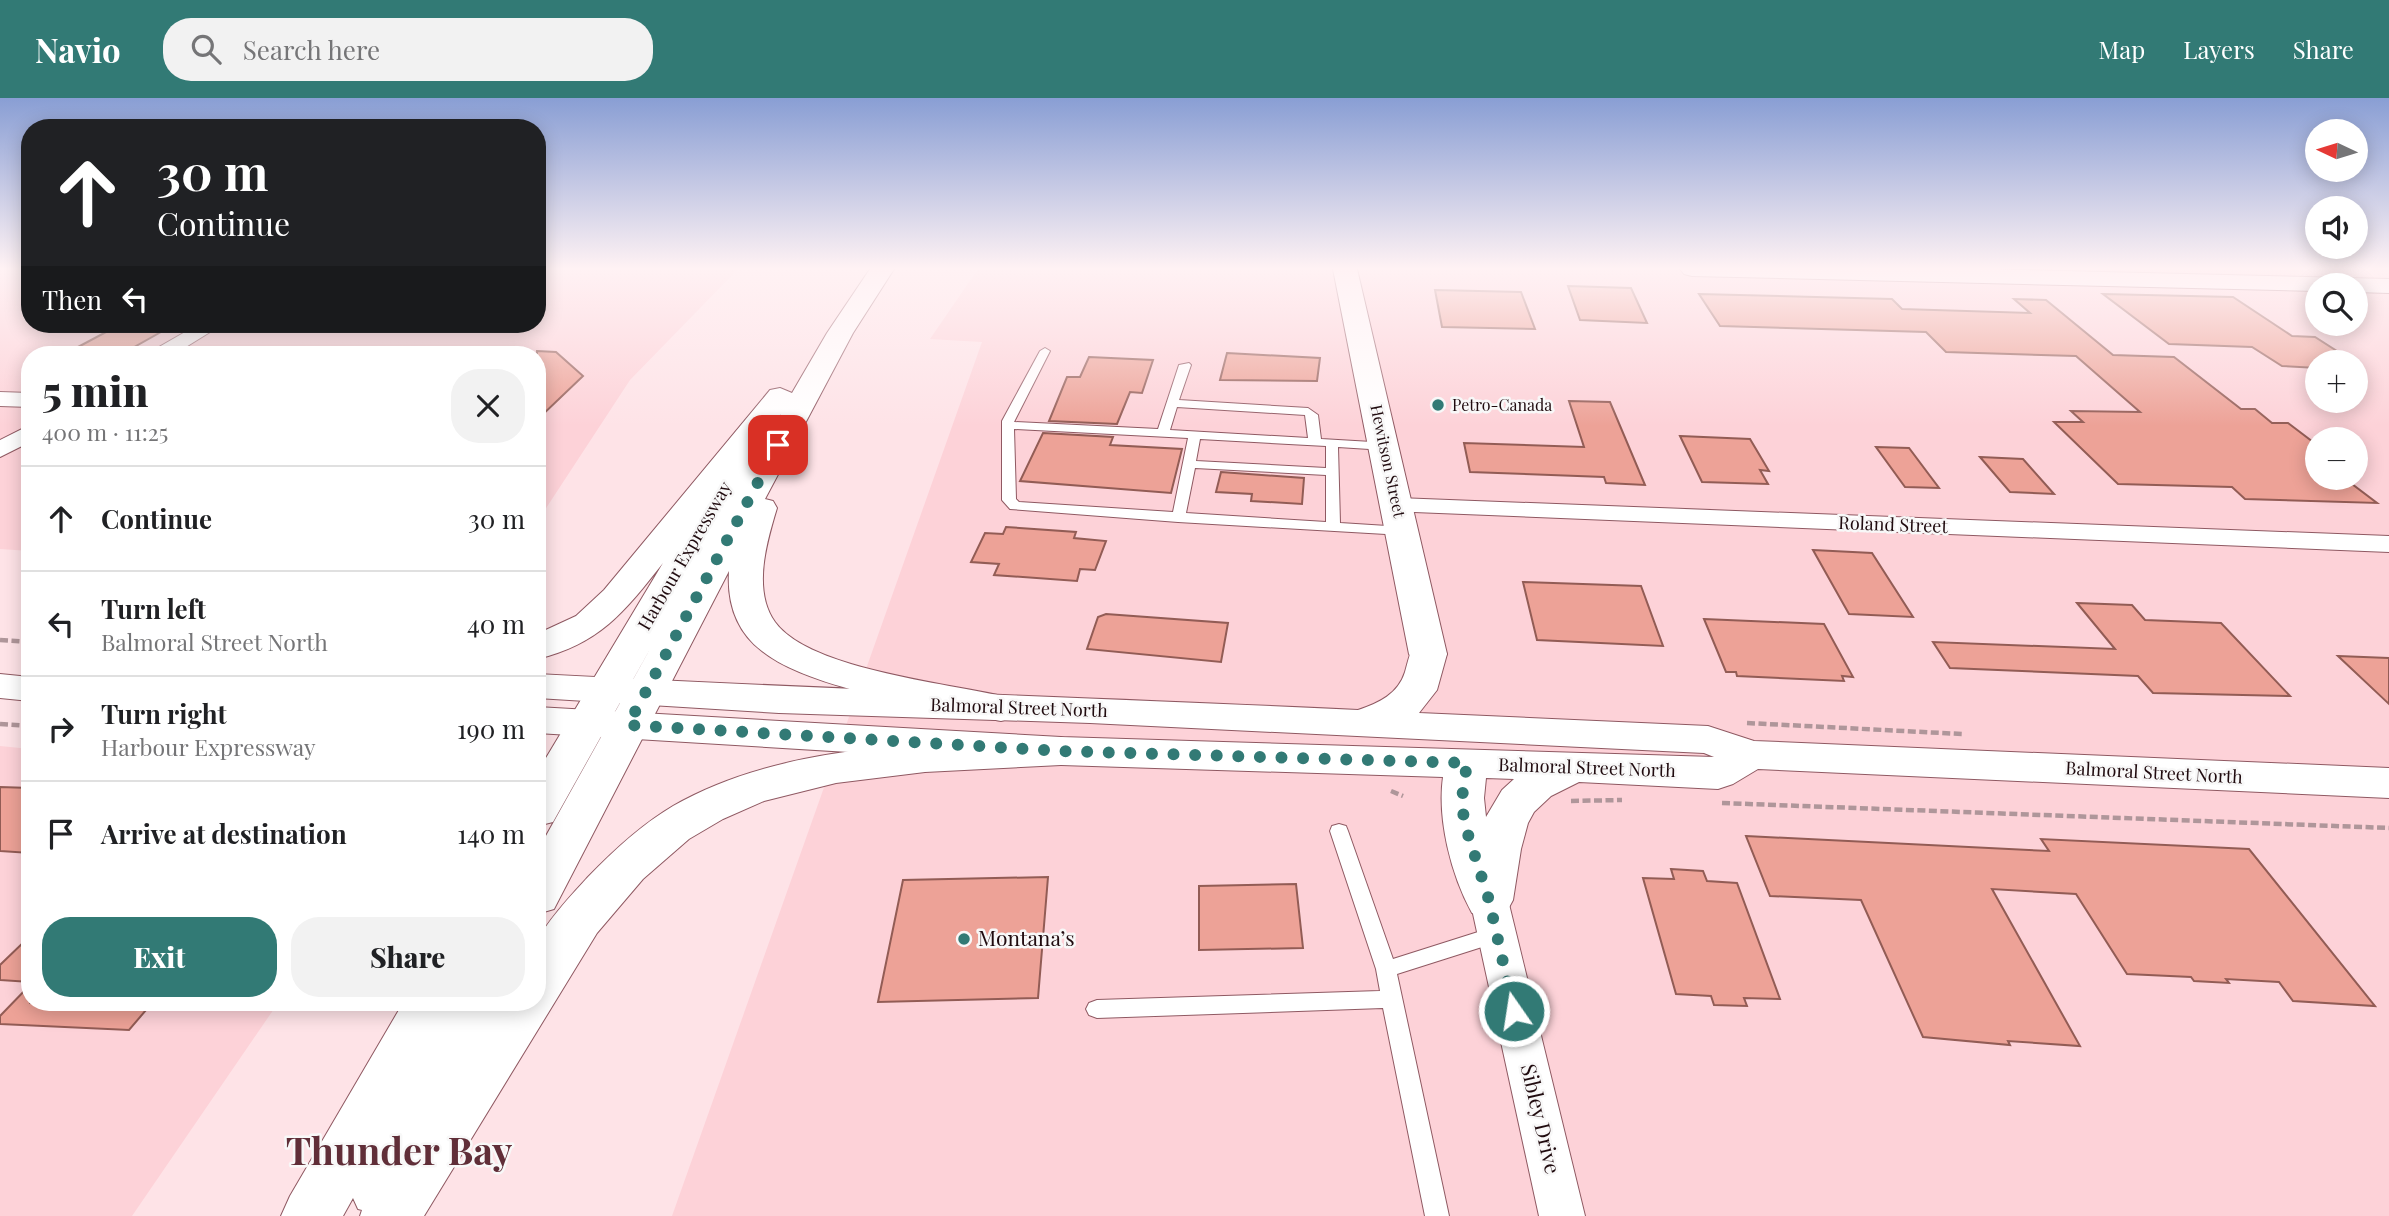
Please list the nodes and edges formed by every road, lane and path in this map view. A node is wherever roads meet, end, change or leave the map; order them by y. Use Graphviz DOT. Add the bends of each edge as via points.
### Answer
graph roads {
  1 [pos="835,321"];
  2 [pos="847,321"];
  3 [pos="1357,321"];
  4 [pos="197,333"];
  5 [pos="175,346"];
  6 [pos="1045,351"];
  7 [pos="1185,365"];
  8 [pos="0,400"];
  9 [pos="21,400"];
  10 [pos="1173,403"];
  11 [pos="785,409"];
  12 [pos="1007,425"];
  13 [pos="1163,433"];
  14 [pos="1195,435"];
  15 [pos="21,437"];
  16 [pos="1315,442"];
  17 [pos="1332,443"];
  18 [pos="1385,446"];
  19 [pos="0,450"];
  20 [pos="1189,464"];
  21 [pos="1332,472"];
  22 [pos="1178,518"];
  23 [pos="1400,518"];
  24 [pos="1333,527"];
  25 [pos="2389,544"];
  26 [pos="0,640"];
  27 [pos="21,641"];
  28 [pos="546,645"];
  29 [pos="1428,654"];
  30 [pos="0,669"];
  31 [pos="21,669"];
  32 [pos="0,686"];
  33 [pos="21,688"];
  34 [pos="546,688"];
  35 [pos="617,707"];
  36 [pos="1001,708"];
  37 [pos="546,719"];
  38 [pos="0,723"];
  39 [pos="1361,723"];
  40 [pos="21,725"];
  41 [pos="1970,734"];
  42 [pos="1743,738"];
  43 [pos="1457,745"];
  44 [pos="1061,751"];
  45 [pos="2389,783"];
  46 [pos="1570,784"];
  47 [pos="1384,788"];
  48 [pos="1404,796"];
  49 [pos="546,799"];
  50 [pos="1630,800"];
  51 [pos="1713,803"];
  52 [pos="2389,828"];
  53 [pos="1339,831"];
  54 [pos="546,875"];
  55 [pos="1493,917"];
  56 [pos="1386,970"];
  57 [pos="546,974"];
  58 [pos="1392,999"];
  59 [pos="1097,1009"];
  60 [pos="426,1011"];
  61 [pos="476,1011"];
  62 [pos="522,1011"];
  63 [pos="311,1216"];
  64 [pos="365,1216"];
  65 [pos="390,1216"];
  66 [pos="1437,1216"];
  67 [pos="1562,1216"];
  1 -- 11 [label="main road, Harbour Expressway"];
  2 -- 11 [label="main road, Harbour Expressway"];
  3 -- 18 [label="main road, Hewitson Street"];
  4 -- 5 [label="street"];
  6 -- 12 [label="lane"];
  7 -- 10 [label="lane"];
  8 -- 9 [label="street"];
  10 -- 13 [label="lane"];
  10 -- 16 [label="lane" via="1308,412"];
  11 -- 28 [label="main road" via="617,598 589,624"];
  11 -- 35 [label="main road, Harbour Expressway"];
  11 -- 36 [label="main road" via="749,543 745,579 761,630 781,648 832,670"];
  12 -- 13 [label="lane"];
  12 -- 22 [label="lane" via="1009,499 1015,506"];
  13 -- 14 [label="lane"];
  14 -- 16 [label="lane"];
  14 -- 20 [label="lane"];
  15 -- 19 [label="street"];
  16 -- 17 [label="lane"];
  17 -- 18 [label="lane"];
  17 -- 21 [label="lane"];
  18 -- 23 [label="main road, Hewitson Street"];
  20 -- 21 [label="lane"];
  20 -- 22 [label="lane"];
  21 -- 24 [label="lane"];
  22 -- 24 [label="lane"];
  23 -- 24 [label="lane"];
  23 -- 25 [label="street, Roland Street"];
  23 -- 29 [label="main road, Hewitson Street"];
  26 -- 27 [label="path"];
  29 -- 39 [label="main road" via="1424,680 1409,702 1390,715"];
  29 -- 43 [label="main road" via="1444,680"];
  30 -- 31 [label="main road"];
  32 -- 33 [label="main road"];
  34 -- 35 [label="main road, Balmoral Street North"];
  35 -- 36 [label="main road, Balmoral Street North"];
  35 -- 37 [label="main road, Balmoral Street North"];
  35 -- 44 [label="main road, Balmoral Street North"];
  35 -- 49 [label="main road, Harbour Expressway"];
  35 -- 54 [label="main road, Harbour Expressway"];
  36 -- 39 [label="main road, Balmoral Street North"];
  38 -- 40 [label="path"];
  39 -- 43 [label="main road, Balmoral Street North"];
  41 -- 42 [label="path"];
  42 -- 43 [label="main road" via="1510,747 1488,752"];
  42 -- 45 [label="main road, Balmoral Street North"];
  42 -- 46 [label="main road, Balmoral Street North" via="1718,774"];
  43 -- 44 [label="main road, Balmoral Street North" via="1161,754"];
  43 -- 46 [label="main road, Balmoral Street North"];
  43 -- 55 [label="main road" via="1464,822"];
  44 -- 57 [label="main road" via="851,765 803,773 706,808 672,828 594,903"];
  46 -- 50 [label="path"];
  46 -- 55 [label="main road" via="1541,783 1518,801 1498,846"];
  47 -- 48 [label="path"];
  51 -- 52 [label="path"];
  53 -- 56 [label="lane"];
  55 -- 56 [label="lane"];
  55 -- 67 [label="street, Sibley Drive"];
  56 -- 58 [label="lane"];
  58 -- 59 [label="lane"];
  58 -- 66 [label="lane"];
  60 -- 63 [label="main road"];
  61 -- 64 [label="main road"];
  62 -- 65 [label="main road"];
}
